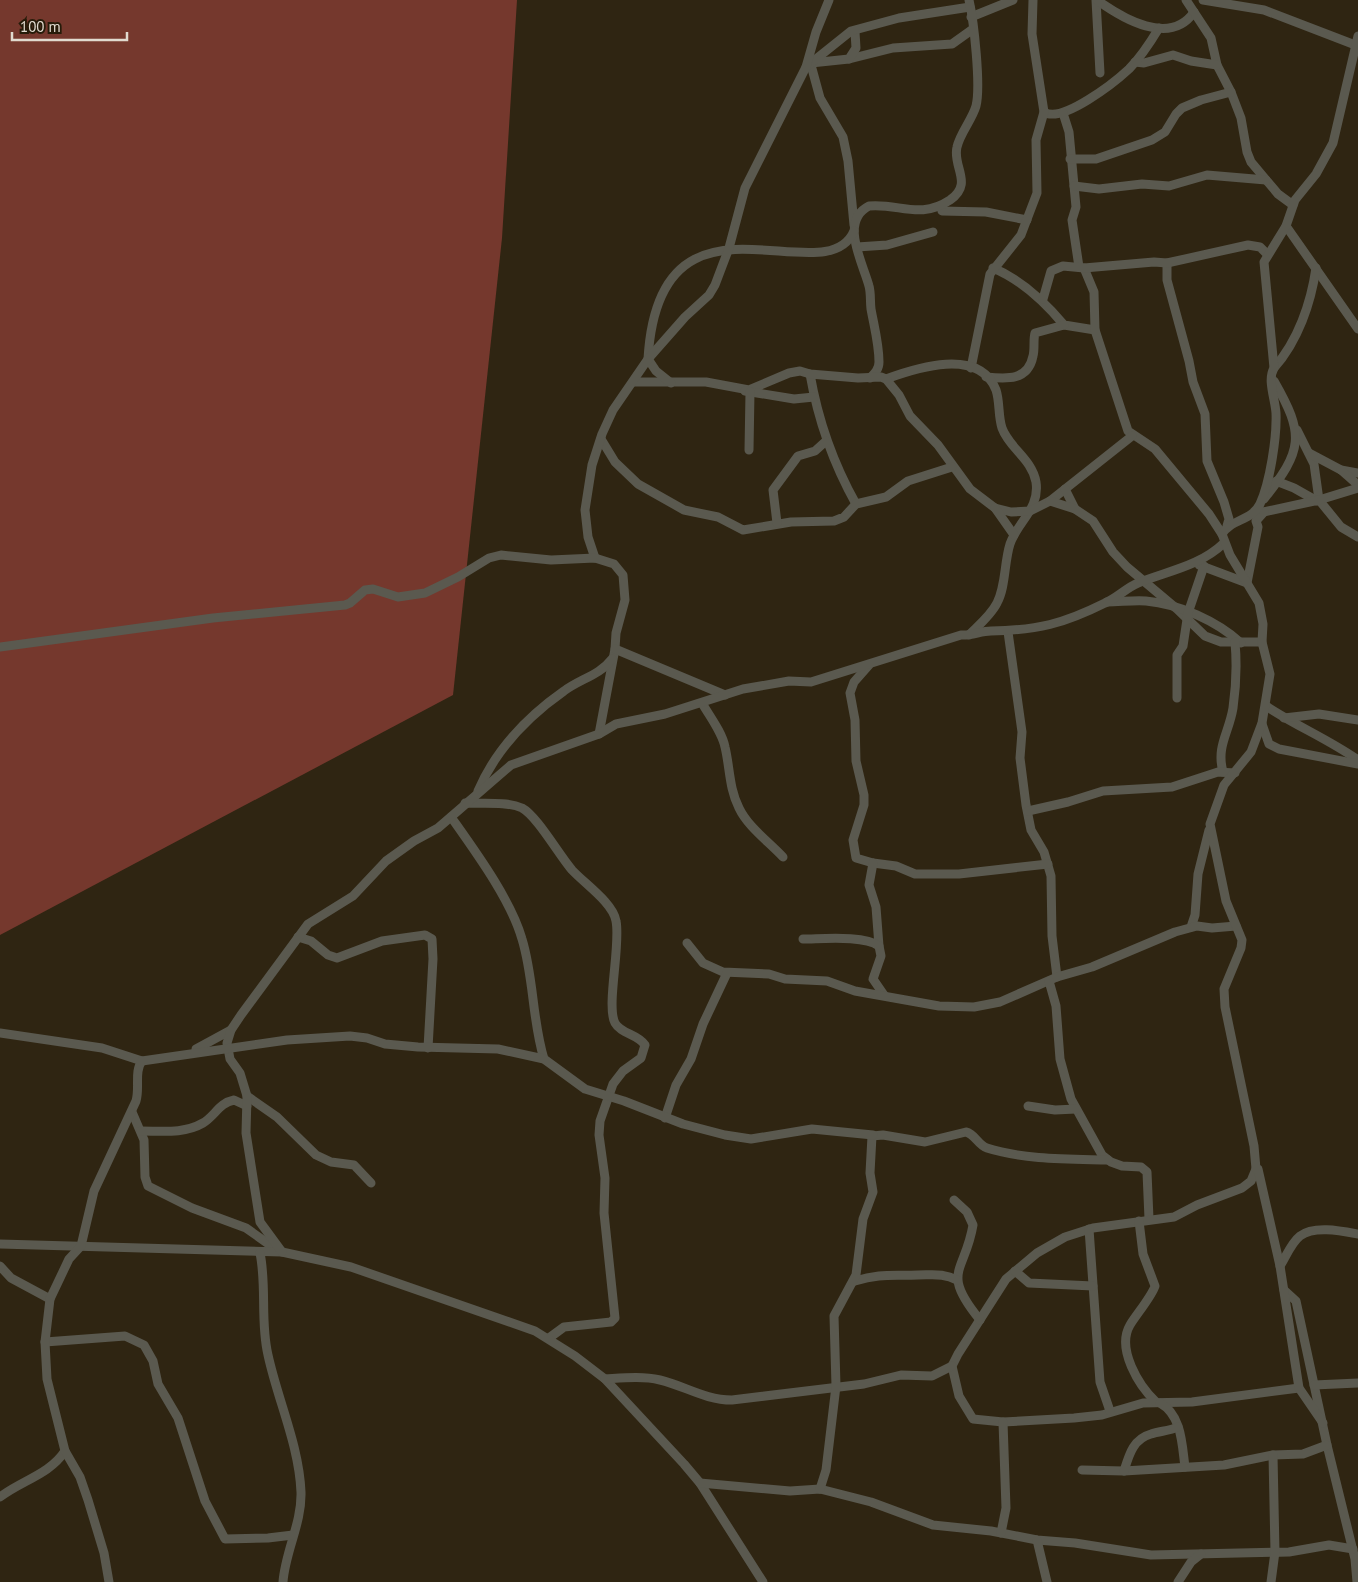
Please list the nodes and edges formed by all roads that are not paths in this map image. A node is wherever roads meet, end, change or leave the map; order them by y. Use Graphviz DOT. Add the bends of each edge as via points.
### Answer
graph roads {
  1 [pos="829,0"];
  2 [pos="1013,0"];
  3 [pos="1032,0"];
  4 [pos="1096,0"];
  5 [pos="1186,0"];
  6 [pos="1203,0"];
  7 [pos="1223,2"];
  8 [pos="970,8"];
  9 [pos="1194,12"];
  10 [pos="1158,28"];
  11 [pos="973,29"];
  12 [pos="855,32"];
  13 [pos="1357,42"];
  14 [pos="849,58"];
  15 [pos="1135,62"];
  16 [pos="809,65"];
  17 [pos="1217,65"];
  18 [pos="1100,74"];
  19 [pos="1231,92"];
  20 [pos="1044,112"];
  21 [pos="1063,113"];
  22 [pos="1070,159"];
  23 [pos="1266,180"];
  24 [pos="1074,186"];
  25 [pos="1293,204"];
  26 [pos="942,211"];
  27 [pos="1028,220"];
  28 [pos="1286,226"];
  29 [pos="854,228"];
  30 [pos="932,232"];
  31 [pos="857,247"];
  32 [pos="729,248"];
  33 [pos="1267,254"];
  34 [pos="1167,263"];
  35 [pos="993,268"];
  36 [pos="1081,268"];
  37 [pos="1316,268"];
  38 [pos="1043,299"];
  39 [pos="1064,324"];
  40 [pos="1095,330"];
  41 [pos="1358,330"];
  42 [pos="648,359"];
  43 [pos="971,368"];
  44 [pos="1272,371"];
  45 [pos="810,374"];
  46 [pos="986,377"];
  47 [pos="870,378"];
  48 [pos="886,379"];
  49 [pos="634,382"];
  50 [pos="671,383"];
  51 [pos="745,391"];
  52 [pos="814,397"];
  53 [pos="1296,430"];
  54 [pos="1132,436"];
  55 [pos="601,439"];
  56 [pos="826,441"];
  57 [pos="749,450"];
  58 [pos="1309,453"];
  59 [pos="952,467"];
  60 [pos="1341,470"];
  61 [pos="1358,472"];
  62 [pos="1276,482"];
  63 [pos="1358,485"];
  64 [pos="1358,488"];
  65 [pos="1065,489"];
  66 [pos="1318,500"];
  67 [pos="1050,501"];
  68 [pos="856,504"];
  69 [pos="1263,507"];
  70 [pos="995,508"];
  71 [pos="1075,509"];
  72 [pos="1030,511"];
  73 [pos="777,524"];
  74 [pos="1224,534"];
  75 [pos="1014,535"];
  76 [pos="1358,537"];
  77 [pos="595,558"];
  78 [pos="1193,564"];
  79 [pos="1204,566"];
  80 [pos="1143,582"];
  81 [pos="1247,583"];
  82 [pos="1108,602"];
  83 [pos="1177,608"];
  84 [pos="1188,616"];
  85 [pos="1008,632"];
  86 [pos="968,636"];
  87 [pos="1262,642"];
  88 [pos="1238,643"];
  89 [pos="0,647"];
  90 [pos="614,652"];
  91 [pos="871,663"];
  92 [pos="724,695"];
  93 [pos="1177,698"];
  94 [pos="702,703"];
  95 [pos="1266,706"];
  96 [pos="1284,718"];
  97 [pos="1358,720"];
  98 [pos="1262,723"];
  99 [pos="599,734"];
  100 [pos="1269,744"];
  101 [pos="1251,752"];
  102 [pos="1358,762"];
  103 [pos="1223,772"];
  104 [pos="1235,773"];
  105 [pos="477,793"];
  106 [pos="465,803"];
  107 [pos="1028,811"];
  108 [pos="452,817"];
  109 [pos="1210,824"];
  110 [pos="783,857"];
  111 [pos="873,863"];
  112 [pos="1048,864"];
  113 [pos="1236,926"];
  114 [pos="1191,927"];
  115 [pos="298,937"];
  116 [pos="803,939"];
  117 [pos="687,943"];
  118 [pos="879,946"];
  119 [pos="727,973"];
  120 [pos="1053,979"];
  121 [pos="884,995"];
  122 [pos="231,1030"];
  123 [pos="0,1034"];
  124 [pos="428,1048"];
  125 [pos="227,1050"];
  126 [pos="184,1054"];
  127 [pos="544,1059"];
  128 [pos="142,1061"];
  129 [pos="247,1096"];
  130 [pos="607,1096"];
  131 [pos="247,1106"];
  132 [pos="1028,1106"];
  133 [pos="1076,1109"];
  134 [pos="132,1112"];
  135 [pos="665,1118"];
  136 [pos="140,1131"];
  137 [pos="873,1135"];
  138 [pos="1108,1160"];
  139 [pos="1256,1169"];
  140 [pos="371,1183"];
  141 [pos="954,1200"];
  142 [pos="1149,1219"];
  143 [pos="1139,1221"];
  144 [pos="1089,1229"];
  145 [pos="1358,1234"];
  146 [pos="0,1244"];
  147 [pos="81,1246"];
  148 [pos="282,1252"];
  149 [pos="260,1253"];
  150 [pos="0,1266"];
  151 [pos="1280,1266"];
  152 [pos="1015,1271"];
  153 [pos="957,1280"];
  154 [pos="855,1281"];
  155 [pos="1092,1286"];
  156 [pos="1284,1290"];
  157 [pos="50,1299"];
  158 [pos="980,1320"];
  159 [pos="549,1338"];
  160 [pos="44,1342"];
  161 [pos="949,1369"];
  162 [pos="605,1379"];
  163 [pos="1358,1383"];
  164 [pos="1314,1385"];
  165 [pos="836,1386"];
  166 [pos="1299,1388"];
  167 [pos="1158,1402"];
  168 [pos="1110,1411"];
  169 [pos="1002,1422"];
  170 [pos="1323,1423"];
  171 [pos="1178,1426"];
  172 [pos="1327,1445"];
  173 [pos="65,1451"];
  174 [pos="1273,1455"];
  175 [pos="1185,1467"];
  176 [pos="1082,1470"];
  177 [pos="1124,1471"];
  178 [pos="700,1483"];
  179 [pos="820,1489"];
  180 [pos="2,1492"];
  181 [pos="1001,1533"];
  182 [pos="293,1535"];
  183 [pos="1037,1540"];
  184 [pos="1275,1552"];
  185 [pos="1202,1554"];
  186 [pos="1355,1554"];
  187 [pos="109,1582"];
  188 [pos="283,1582"];
  189 [pos="763,1582"];
  190 [pos="1047,1582"];
  191 [pos="1178,1582"];
  192 [pos="1271,1582"];
  193 [pos="1356,1582"];
  1 -- 16 [label="street" via="816,32"];
  2 -- 8 [label="street"];
  3 -- 20 [label="street" via="1032,34"];
  4 -- 10 [label="street" via="1148,27"];
  4 -- 18 [label="street"];
  5 -- 9 [label="street"];
  6 -- 7 [label="street"];
  7 -- 13 [label="street" via="1264,10"];
  8 -- 11 [label="street"];
  8 -- 12 [label="street" via="899,18 871,24"];
  9 -- 10 [label="street" via="1179,25"];
  9 -- 17 [label="street" via="1211,38"];
  10 -- 15 [label="street"];
  11 -- 14 [label="street" via="952,44 893,48"];
  11 -- 29 [label="street" via="976,104 957,147 962,178 960,188 944,203 924,210 869,206 861,212"];
  12 -- 14 [label="street" via="856,48"];
  12 -- 16 [label="street" via="841,38"];
  13 -- 25 [label="street" via="1333,143 1316,174"];
  14 -- 16 [label="street"];
  15 -- 17 [label="street" via="1144,63 1173,55"];
  15 -- 21 [label="street" via="1101,91"];
  16 -- 29 [label="street" via="820,98 843,137"];
  16 -- 32 [label="street" via="744,188"];
  17 -- 19 [label="street"];
  19 -- 22 [label="street" via="1182,108 1165,132 1152,140 1096,159"];
  19 -- 23 [label="street" via="1241,118 1246,152"];
  20 -- 21 [label="street" via="1051,115"];
  20 -- 27 [label="street" via="1036,140 1037,193"];
  21 -- 22 [label="street" via="1069,132"];
  22 -- 24 [label="street"];
  23 -- 24 [label="street" via="1207,174 1176,185 1142,184 1099,189"];
  23 -- 25 [label="street"];
  24 -- 36 [label="street" via="1076,207 1072,220"];
  25 -- 28 [label="street"];
  26 -- 27 [label="street" via="986,212"];
  27 -- 35 [label="street" via="1018,239"];
  28 -- 33 [label="street"];
  28 -- 37 [label="street"];
  29 -- 31 [label="street"];
  29 -- 32 [label="street" via="845,244 818,252"];
  30 -- 31 [label="street" via="887,245"];
  31 -- 47 [label="street" via="869,286 876,326 879,362"];
  32 -- 42 [label="street" via="709,295"];
  32 -- 42 [label="street" via="692,260 676,272 657,309 649,338"];
  33 -- 34 [label="street" via="1260,247 1248,245"];
  33 -- 44 [label="street" via="1264,274"];
  34 -- 36 [label="street"];
  34 -- 74 [label="street" via="1167,280 1192,382 1205,414 1207,461 1229,519"];
  35 -- 38 [label="street"];
  35 -- 43 [label="street"];
  36 -- 38 [label="street" via="1063,266 1051,271"];
  36 -- 40 [label="street" via="1094,292"];
  37 -- 41 [label="street"];
  37 -- 44 [label="street" via="1313,289 1291,348"];
  38 -- 39 [label="street"];
  39 -- 40 [label="street"];
  39 -- 46 [label="street" via="1035,333 1033,358 1025,374 1013,379"];
  40 -- 54 [label="street"];
  42 -- 49 [label="street"];
  42 -- 50 [label="street" via="656,371"];
  43 -- 46 [label="street"];
  43 -- 48 [label="street" via="932,364"];
  44 -- 53 [label="street"];
  44 -- 69 [label="street" via="1276,414"];
  45 -- 47 [label="street"];
  45 -- 51 [label="street" via="790,373"];
  45 -- 52 [label="street"];
  46 -- 72 [label="street" via="996,389 1003,430 1033,471 1036,500"];
  47 -- 48 [label="street" via="880,376"];
  48 -- 59 [label="street" via="910,416 938,445"];
  49 -- 50 [label="street"];
  49 -- 55 [label="street" via="613,410"];
  50 -- 51 [label="street" via="706,382"];
  51 -- 52 [label="street" via="794,399"];
  51 -- 57 [label="street"];
  52 -- 56 [label="street"];
  53 -- 58 [label="street"];
  53 -- 62 [label="street" via="1291,457"];
  54 -- 65 [label="street"];
  54 -- 74 [label="street" via="1155,449"];
  55 -- 73 [label="street" via="615,462 635,482 673,505 695,513 718,516 743,530"];
  55 -- 77 [label="street" via="592,465 585,510 588,537"];
  56 -- 68 [label="street"];
  56 -- 73 [label="street" via="815,451 798,456 773,490"];
  58 -- 60 [label="street"];
  58 -- 66 [label="street" via="1314,464"];
  59 -- 68 [label="street" via="908,481 886,497"];
  59 -- 70 [label="street" via="970,489"];
  60 -- 61 [label="street"];
  60 -- 63 [label="street"];
  62 -- 66 [label="street"];
  62 -- 69 [label="street"];
  64 -- 66 [label="street"];
  65 -- 67 [label="street"];
  65 -- 71 [label="street"];
  66 -- 69 [label="street"];
  66 -- 76 [label="street" via="1341,527"];
  67 -- 71 [label="street"];
  67 -- 72 [label="street"];
  68 -- 73 [label="street" via="844,517 834,521"];
  69 -- 74 [label="street"];
  69 -- 81 [label="street" via="1256,520 1258,527"];
  70 -- 72 [label="street" via="1011,512"];
  70 -- 75 [label="street"];
  71 -- 80 [label="street" via="1093,521 1113,552"];
  72 -- 75 [label="street"];
  74 -- 78 [label="street" via="1214,552"];
  74 -- 81 [label="street"];
  75 -- 86 [label="street" via="1000,596"];
  77 -- 89 [label="street" via="551,560 501,555 474,566 446,584 412,597 398,598 373,589 365,590 344,605 212,618"];
  77 -- 90 [label="street" via="614,564 623,575 625,600"];
  78 -- 79 [label="street"];
  78 -- 80 [label="street"];
  79 -- 81 [label="street"];
  79 -- 84 [label="street"];
  80 -- 82 [label="street" via="1127,588"];
  80 -- 83 [label="street"];
  81 -- 87 [label="street" via="1259,603"];
  82 -- 83 [label="street" via="1146,601"];
  82 -- 85 [label="street" via="1062,623"];
  83 -- 84 [label="street"];
  84 -- 88 [label="street" via="1227,631"];
  84 -- 88 [label="street" via="1205,636 1221,642"];
  84 -- 93 [label="street" via="1183,646 1178,655"];
  85 -- 86 [label="street" via="982,632"];
  85 -- 107 [label="street" via="1022,732 1021,772"];
  86 -- 91 [label="street" via="961,635"];
  87 -- 88 [label="street"];
  87 -- 95 [label="street" via="1270,668"];
  88 -- 103 [label="street" via="1233,708 1220,755"];
  90 -- 92 [label="street"];
  90 -- 99 [label="street"];
  90 -- 105 [label="street" via="600,671 565,690 524,723 498,754"];
  91 -- 92 [label="street" via="811,682 800,680 768,684"];
  91 -- 111 [label="street" via="854,682 850,694 855,720 856,761 864,796 854,835 854,855"];
  92 -- 94 [label="street"];
  94 -- 99 [label="street" via="616,724"];
  94 -- 110 [label="street" via="722,738 729,782 738,808"];
  95 -- 96 [label="street"];
  95 -- 98 [label="street"];
  96 -- 97 [label="street" via="1319,714"];
  96 -- 102 [label="street" via="1333,743"];
  98 -- 100 [label="street"];
  98 -- 101 [label="street"];
  99 -- 105 [label="street" via="512,765"];
  100 -- 101 [label="street"];
  100 -- 102 [label="street" via="1289,752"];
  101 -- 104 [label="street"];
  103 -- 104 [label="street"];
  103 -- 107 [label="street" via="1172,787 1117,789"];
  104 -- 109 [label="street" via="1218,796"];
  105 -- 106 [label="street"];
  106 -- 108 [label="street"];
  106 -- 130 [label="street" via="514,806 526,811 558,854 614,913 617,937 614,1021 640,1038 645,1048 641,1058 619,1075"];
  107 -- 112 [label="street" via="1031,830"];
  108 -- 115 [label="street" via="391,857 352,896 311,921"];
  108 -- 127 [label="street" via="498,888 522,937"];
  109 -- 113 [label="street" via="1226,901"];
  109 -- 114 [label="street" via="1198,874"];
  111 -- 112 [label="street" via="896,866 915,874 959,874"];
  111 -- 118 [label="street" via="869,885 876,907"];
  112 -- 120 [label="street" via="1052,892"];
  113 -- 114 [label="street"];
  113 -- 139 [label="street" via="1242,940 1241,948 1223,997"];
  114 -- 120 [label="street" via="1092,967"];
  115 -- 122 [label="street"];
  115 -- 124 [label="street" via="311,941 337,958 382,941 425,935 432,939"];
  116 -- 118 [label="street" via="862,940"];
  117 -- 119 [label="street" via="703,963"];
  118 -- 121 [label="street" via="881,956 873,979"];
  119 -- 121 [label="street" via="827,981 855,991"];
  119 -- 135 [label="street" via="702,1024 691,1059 676,1085"];
  120 -- 121 [label="street" via="1000,1002 974,1008 940,1006"];
  120 -- 133 [label="street" via="1060,1059"];
  122 -- 125 [label="street"];
  122 -- 126 [label="street"];
  123 -- 128 [label="street" via="102,1048"];
  124 -- 125 [label="street" via="385,1044 350,1036 287,1040"];
  124 -- 127 [label="street" via="481,1048"];
  125 -- 126 [label="street"];
  125 -- 129 [label="street" via="240,1073"];
  126 -- 128 [label="street"];
  127 -- 130 [label="street" via="585,1089"];
  128 -- 134 [label="street" via="138,1070 138,1095"];
  129 -- 131 [label="street"];
  129 -- 140 [label="street" via="277,1117 316,1155 331,1162 354,1165"];
  130 -- 135 [label="street"];
  130 -- 159 [label="street" via="599,1135 615,1318 610,1322 564,1326"];
  131 -- 136 [label="street" via="234,1100 226,1102 203,1124 182,1132"];
  131 -- 148 [label="street" via="246,1133 260,1222"];
  132 -- 133 [label="street"];
  133 -- 138 [label="street" via="1097,1149"];
  134 -- 136 [label="street"];
  134 -- 147 [label="street" via="94,1191"];
  135 -- 137 [label="street" via="751,1139 812,1129"];
  136 -- 148 [label="street" via="145,1147 148,1186 192,1208 246,1228"];
  137 -- 138 [label="street" via="925,1142 966,1132 981,1145 997,1150 1040,1157"];
  137 -- 154 [label="street" via="870,1159 873,1192 863,1219"];
  138 -- 142 [label="street" via="1148,1172"];
  139 -- 142 [label="street" via="1251,1181 1234,1192 1174,1217"];
  139 -- 151 [label="street"];
  141 -- 153 [label="street" via="967,1212 973,1225 959,1264"];
  142 -- 143 [label="street"];
  143 -- 144 [label="street"];
  143 -- 167 [label="street" via="1143,1254 1155,1286 1128,1328 1126,1348 1141,1382"];
  144 -- 152 [label="street" via="1048,1246"];
  144 -- 155 [label="street"];
  145 -- 151 [label="street" via="1327,1230 1304,1234"];
  146 -- 147 [label="street"];
  147 -- 149 [label="street"];
  147 -- 157 [label="street" via="69,1259"];
  148 -- 149 [label="street"];
  148 -- 159 [label="street" via="350,1267"];
  149 -- 182 [label="street" via="265,1277 268,1355 294,1446 301,1490"];
  150 -- 157 [label="street" via="11,1278"];
  151 -- 156 [label="street"];
  152 -- 155 [label="street" via="1029,1283"];
  152 -- 158 [label="street" via="1001,1286"];
  153 -- 154 [label="street" via="942,1274 895,1274"];
  153 -- 158 [label="street" via="964,1298"];
  154 -- 165 [label="street" via="834,1316"];
  155 -- 168 [label="street" via="1100,1382"];
  156 -- 164 [label="street" via="1296,1300"];
  156 -- 166 [label="street"];
  157 -- 160 [label="street"];
  158 -- 161 [label="street"];
  159 -- 162 [label="street"];
  160 -- 173 [label="street" via="47,1379"];
  160 -- 182 [label="street" via="125,1336 140,1342 151,1355 155,1378 178,1418 205,1501 225,1539"];
  161 -- 165 [label="street" via="927,1376 896,1375 880,1381"];
  161 -- 169 [label="street" via="973,1419"];
  162 -- 165 [label="street" via="637,1377 661,1380 700,1396 721,1400 752,1399"];
  162 -- 178 [label="street"];
  163 -- 164 [label="street"];
  164 -- 170 [label="street"];
  165 -- 179 [label="street" via="826,1470"];
  166 -- 167 [label="street" via="1192,1402"];
  166 -- 170 [label="street"];
  167 -- 168 [label="street"];
  167 -- 171 [label="street" via="1173,1414"];
  168 -- 169 [label="street" via="1074,1418"];
  169 -- 181 [label="street" via="1006,1508"];
  170 -- 172 [label="street"];
  171 -- 175 [label="street"];
  171 -- 177 [label="street" via="1140,1439"];
  172 -- 174 [label="street" via="1297,1455"];
  172 -- 186 [label="street"];
  173 -- 180 [label="street" via="42,1473"];
  173 -- 187 [label="street" via="80,1477 88,1500"];
  174 -- 175 [label="street" via="1224,1465"];
  174 -- 184 [label="street"];
  175 -- 177 [label="street"];
  176 -- 177 [label="street"];
  178 -- 179 [label="street" via="790,1491"];
  178 -- 189 [label="street"];
  179 -- 181 [label="street" via="871,1502 934,1525"];
  181 -- 183 [label="street"];
  182 -- 188 [label="street"];
  183 -- 185 [label="street" via="1151,1555"];
  183 -- 190 [label="street"];
  184 -- 185 [label="street"];
  184 -- 186 [label="street" via="1329,1545"];
  184 -- 192 [label="street"];
  185 -- 191 [label="street" via="1191,1562"];
  186 -- 193 [label="street"];
}
